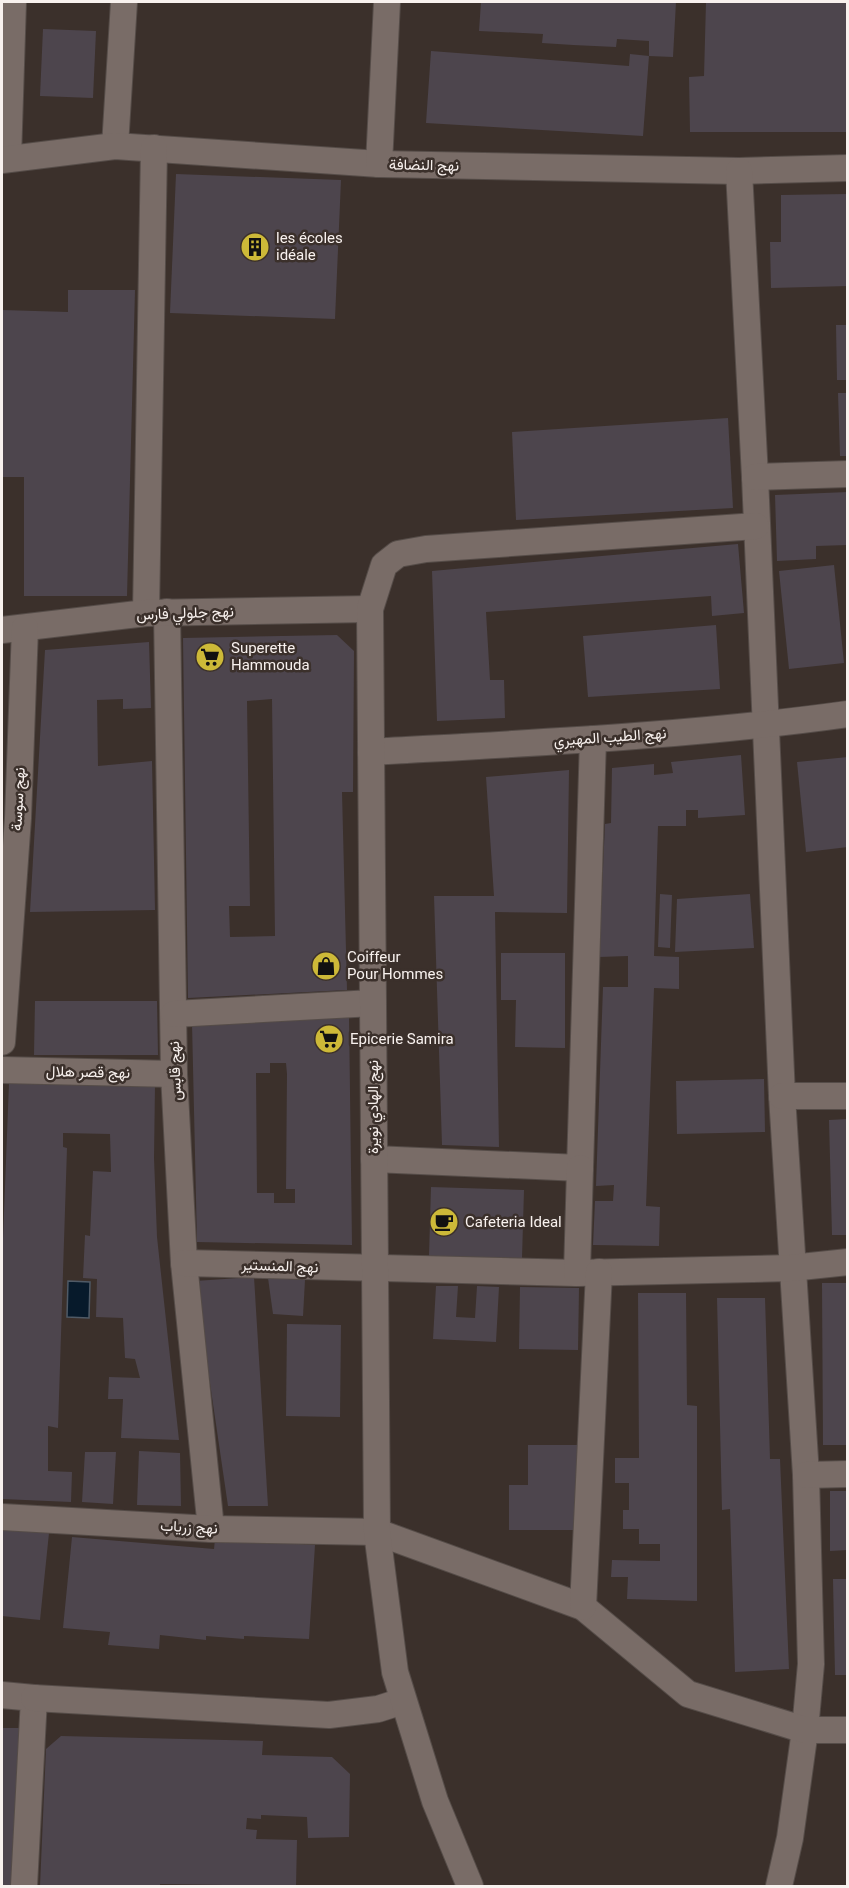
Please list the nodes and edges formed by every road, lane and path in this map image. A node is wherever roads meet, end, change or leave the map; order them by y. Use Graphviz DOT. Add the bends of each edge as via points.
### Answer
graph roads {
  1 [pos="13,2"];
  2 [pos="124,2"];
  3 [pos="387,2"];
  4 [pos="114,146"];
  5 [pos="154,148"];
  6 [pos="5,159"];
  7 [pos="379,164"];
  8 [pos="848,168"];
  9 [pos="739,171"];
  10 [pos="848,474"];
  11 [pos="755,477"];
  12 [pos="756,526"];
  13 [pos="370,609"];
  14 [pos="156,613"];
  15 [pos="13,629"];
  16 [pos="848,714"];
  17 [pos="765,725"];
  18 [pos="594,740"];
  19 [pos="371,752"];
  20 [pos="10,818"];
  21 [pos="373,1003"];
  22 [pos="174,1014"];
  23 [pos="2,1042"];
  24 [pos="2,1070"];
  25 [pos="174,1074"];
  26 [pos="782,1096"];
  27 [pos="848,1096"];
  28 [pos="374,1159"];
  29 [pos="580,1168"];
  30 [pos="848,1262"];
  31 [pos="184,1263"];
  32 [pos="791,1268"];
  33 [pos="376,1269"];
  34 [pos="588,1272"];
  35 [pos="848,1474"];
  36 [pos="806,1476"];
  37 [pos="2,1517"];
  38 [pos="211,1529"];
  39 [pos="377,1532"];
  40 [pos="583,1607"];
  41 [pos="2,1695"];
  42 [pos="34,1698"];
  43 [pos="403,1701"];
  44 [pos="805,1730"];
  45 [pos="848,1730"];
  46 [pos="24,1887"];
  47 [pos="470,1887"];
  48 [pos="779,1887"];
  1 -- 6 [label="street"];
  2 -- 4 [label="street"];
  3 -- 7 [label="street"];
  4 -- 5 [label="street, نهج النضافة"];
  4 -- 6 [label="street, نهج النضافة"];
  5 -- 7 [label="street, نهج النضافة"];
  5 -- 14 [label="street, نهج قابس"];
  7 -- 9 [label="street, نهج النضافة"];
  8 -- 9 [label="street, نهج النضافة"];
  9 -- 11 [label="street"];
  10 -- 11 [label="street"];
  11 -- 12 [label="street"];
  12 -- 13 [label="street, نهج الهادي نويرة" via="398,554 384,565"];
  12 -- 17 [label="street"];
  13 -- 14 [label="street, نهج جلولي فارس"];
  13 -- 19 [label="street, نهج الهادي نويرة"];
  14 -- 15 [label="street, نهج جلولي فارس"];
  14 -- 22 [label="street, نهج قابس"];
  15 -- 20 [label="street, نهج سوسة"];
  16 -- 17 [label="street, نهج الطيب المهيري"];
  17 -- 18 [label="street, نهج الطيب المهيري"];
  17 -- 26 [label="street"];
  18 -- 19 [label="street, نهج الطيب المهيري"];
  18 -- 29 [label="street"];
  19 -- 21 [label="street, نهج الهادي نويرة"];
  20 -- 23 [label="street, نهج سوسة"];
  21 -- 22 [label="street"];
  21 -- 28 [label="street, نهج الهادي نويرة"];
  22 -- 25 [label="street, نهج قابس"];
  24 -- 25 [label="street, نهج قصر هلال"];
  25 -- 31 [label="street, نهج قابس"];
  26 -- 27 [label="street"];
  26 -- 32 [label="street"];
  28 -- 29 [label="street"];
  28 -- 33 [label="street, نهج الهادي نويرة"];
  29 -- 34 [label="street"];
  30 -- 32 [label="street, نهج المنستير"];
  31 -- 33 [label="street, نهج المنستير"];
  31 -- 38 [label="street, نهج قابس"];
  32 -- 34 [label="street, نهج المنستير"];
  32 -- 36 [label="street"];
  33 -- 34 [label="street, نهج المنستير"];
  33 -- 39 [label="street, نهج الهادي نويرة"];
  34 -- 40 [label="street"];
  35 -- 36 [label="street"];
  36 -- 44 [label="street" via="811,1664"];
  37 -- 38 [label="street, نهج زرياب"];
  38 -- 39 [label="street, نهج زرياب"];
  39 -- 40 [label="street, نهج زرياب"];
  39 -- 43 [label="street, نهج الهادي نويرة" via="395,1672"];
  40 -- 44 [label="street, نهج زرياب" via="688,1694"];
  41 -- 42 [label="street"];
  42 -- 43 [label="street" via="329,1715 378,1709"];
  42 -- 46 [label="street"];
  43 -- 47 [label="street, نهج الهادي نويرة" via="435,1801"];
  44 -- 45 [label="street, نهج زرياب"];
  44 -- 48 [label="street"];
}
